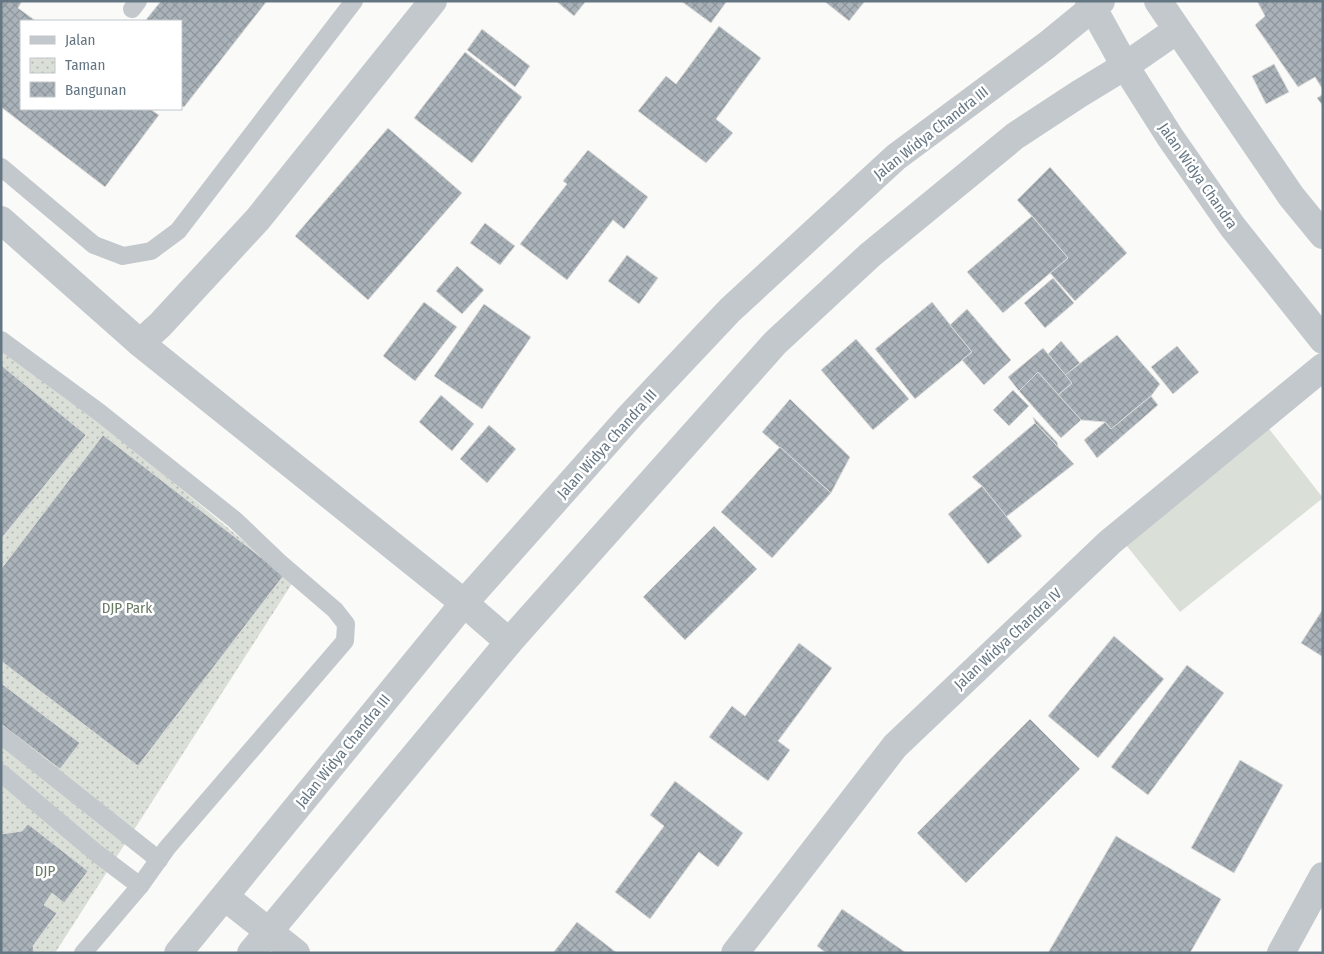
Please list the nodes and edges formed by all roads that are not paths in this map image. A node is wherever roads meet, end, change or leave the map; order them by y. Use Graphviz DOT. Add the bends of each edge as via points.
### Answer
graph roads {
  1 [pos="354,1"];
  2 [pos="433,1"];
  3 [pos="1158,1"];
  4 [pos="1095,3"];
  5 [pos="1177,30"];
  6 [pos="1125,66"];
  7 [pos="1,167"];
  8 [pos="1,220"];
  9 [pos="1323,235"];
  10 [pos="1,340"];
  11 [pos="1323,340"];
  12 [pos="140,343"];
  13 [pos="1323,367"];
  14 [pos="464,603"];
  15 [pos="509,642"];
  16 [pos="1,735"];
  17 [pos="1,773"];
  18 [pos="159,860"];
  19 [pos="1323,876"];
  20 [pos="140,886"];
  21 [pos="225,897"];
  22 [pos="269,931"];
  23 [pos="83,953"];
  24 [pos="178,953"];
  25 [pos="251,953"];
  26 [pos="296,953"];
  27 [pos="735,953"];
  28 [pos="1281,953"];
  1 -- 7 [label="lane" via="178,231 151,251 123,256 94,245"];
  2 -- 12 [label="street" via="258,219"];
  3 -- 5 [label="street"];
  4 -- 6 [label="street, Jalan Widya Chandra"];
  4 -- 14 [label="street, Jalan Widya Chandra III" via="1047,45 896,157 730,310 631,415"];
  5 -- 6 [label="street"];
  5 -- 9 [label="street" via="1291,196"];
  6 -- 11 [label="street, Jalan Widya Chandra" via="1232,226"];
  6 -- 15 [label="street" via="1015,136 863,262 775,344"];
  8 -- 12 [label="street"];
  10 -- 18 [label="lane" via="235,520 335,610 346,624 345,641"];
  12 -- 14 [label="street"];
  13 -- 27 [label="street, Jalan Widya Chandra IV" via="1110,542 895,746"];
  14 -- 15 [label="street"];
  14 -- 21 [label="street, Jalan Widya Chandra III"];
  15 -- 22 [label="street"];
  16 -- 18 [label="lane"];
  17 -- 20 [label="lane"];
  18 -- 20 [label="lane"];
  19 -- 28 [label="street"];
  20 -- 23 [label="lane"];
  21 -- 22 [label="street"];
  21 -- 24 [label="street, Jalan Widya Chandra III"];
  22 -- 25 [label="street"];
  22 -- 26 [label="street"];
}
